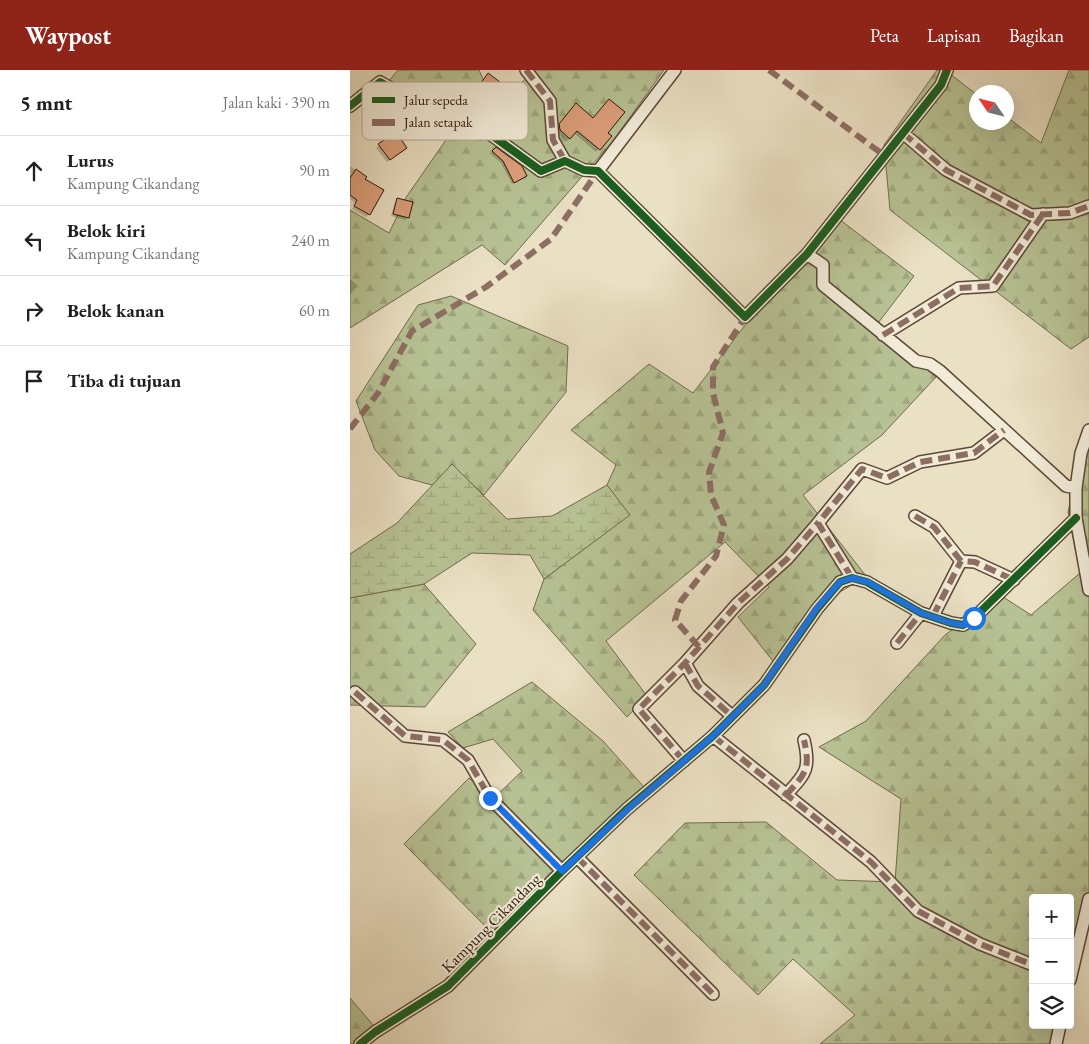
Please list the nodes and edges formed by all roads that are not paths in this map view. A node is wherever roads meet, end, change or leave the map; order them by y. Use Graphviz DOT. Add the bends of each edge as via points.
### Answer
graph roads {
  1 [pos="526,70"];
  2 [pos="675,70"];
  3 [pos="947,70"];
  4 [pos="362,96"];
  5 [pos="350,106"];
  6 [pos="903,133"];
  7 [pos="499,140"];
  8 [pos="565,160"];
  9 [pos="598,170"];
  10 [pos="1089,206"];
  11 [pos="1044,214"];
  12 [pos="807,254"];
  13 [pos="883,334"];
  14 [pos="1004,430"];
  15 [pos="1089,430"];
  16 [pos="1076,488"];
  17 [pos="915,516"];
  18 [pos="1076,518"];
  19 [pos="818,524"];
  20 [pos="961,561"];
  21 [pos="852,578"];
  22 [pos="1014,580"];
  23 [pos="1089,590"];
  24 [pos="927,615"];
  25 [pos="896,643"];
  26 [pos="685,663"];
  27 [pos="355,692"];
  28 [pos="732,716"];
  29 [pos="713,736"];
  30 [pos="804,740"];
  31 [pos="684,760"];
  32 [pos="786,795"];
  33 [pos="576,858"];
  34 [pos="562,871"];
  35 [pos="1089,899"];
  36 [pos="1029,963"];
  37 [pos="1074,963"];
  38 [pos="713,994"];
  39 [pos="1059,1029"];
  40 [pos="360,1044"];
  41 [pos="1056,1044"];
  1 -- 8 [label="street" via="550,101 553,140"];
  2 -- 9 [label="street"];
  3 -- 6 [label="street" via="941,85"];
  4 -- 5 [label="street"];
  6 -- 11 [label="street" via="946,170 1031,215"];
  6 -- 12 [label="street"];
  7 -- 8 [label="street" via="541,171"];
  8 -- 9 [label="street" via="584,170"];
  9 -- 12 [label="street" via="745,317"];
  10 -- 11 [label="street" via="1070,213"];
  11 -- 13 [label="street" via="993,286 958,288"];
  12 -- 13 [label="street" via="823,265 823,285"];
  13 -- 14 [label="street" via="916,361 930,364"];
  14 -- 16 [label="street" via="1066,486"];
  14 -- 19 [label="street" via="974,453 920,462 887,478 862,469"];
  15 -- 16 [label="street"];
  16 -- 18 [label="street"];
  17 -- 20 [label="street" via="934,526"];
  18 -- 22 [label="street"];
  18 -- 23 [label="street"];
  19 -- 21 [label="street"];
  19 -- 26 [label="street" via="787,559 738,603"];
  20 -- 22 [label="street" via="975,562"];
  20 -- 24 [label="street"];
  21 -- 24 [label="street" via="868,582"];
  21 -- 28 [label="street, Kampung Cikandang" via="840,582 817,608 764,685"];
  22 -- 24 [label="street" via="963,625"];
  24 -- 25 [label="street"];
  26 -- 28 [label="street" via="698,686"];
  26 -- 31 [label="street" via="639,709"];
  27 -- 34 [label="street" via="405,736 442,740 468,760 490,798"];
  28 -- 29 [label="street, Kampung Cikandang"];
  29 -- 31 [label="street, Kampung Cikandang"];
  29 -- 32 [label="street"];
  30 -- 32 [label="street" via="808,757 804,774"];
  31 -- 33 [label="street, Kampung Cikandang"];
  32 -- 36 [label="street" via="871,862 918,911 980,944"];
  33 -- 34 [label="street, Kampung Cikandang"];
  33 -- 38 [label="street"];
  34 -- 40 [label="street, Kampung Cikandang" via="448,986"];
  35 -- 37 [label="street"];
  39 -- 41 [label="street"];
}
